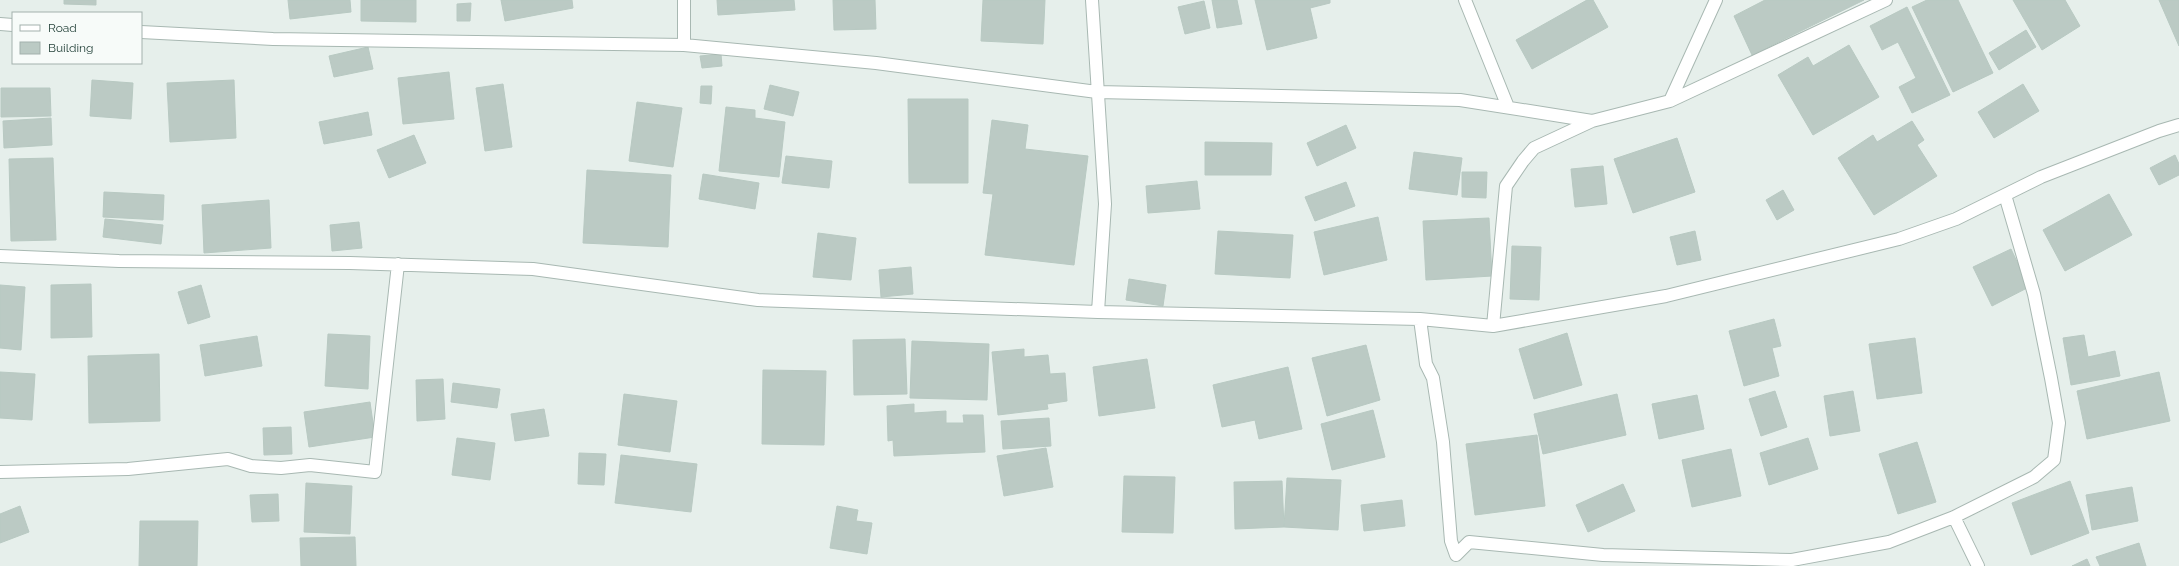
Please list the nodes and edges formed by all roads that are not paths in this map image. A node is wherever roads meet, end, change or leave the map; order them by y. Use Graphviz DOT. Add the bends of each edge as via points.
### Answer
graph roads {
  1 [pos="684,0"];
  2 [pos="1092,0"];
  3 [pos="1465,0"];
  4 [pos="1716,0"];
  5 [pos="1886,0"];
  6 [pos="0,24"];
  7 [pos="12,25"];
  8 [pos="142,32"];
  9 [pos="684,46"];
  10 [pos="1096,92"];
  11 [pos="1670,101"];
  12 [pos="1508,108"];
  13 [pos="1592,121"];
  14 [pos="2179,125"];
  15 [pos="2005,195"];
  16 [pos="0,256"];
  17 [pos="398,264"];
  18 [pos="1098,312"];
  19 [pos="1420,319"];
  20 [pos="1493,326"];
  21 [pos="0,472"];
  22 [pos="1954,518"];
  23 [pos="1792,563"];
  24 [pos="1978,566"];
  1 -- 9 [label="street"];
  2 -- 10 [label="street"];
  3 -- 12 [label="street"];
  4 -- 11 [label="street"];
  5 -- 11 [label="street"];
  6 -- 7 [label="street"];
  8 -- 9 [label="street" via="273,39"];
  9 -- 10 [label="street" via="876,63"];
  10 -- 12 [label="street" via="1460,100"];
  10 -- 18 [label="street" via="1105,204"];
  11 -- 13 [label="street"];
  12 -- 13 [label="street"];
  13 -- 20 [label="street" via="1534,148 1506,186"];
  14 -- 15 [label="street" via="2048,174"];
  15 -- 20 [label="street" via="1956,219 1899,239 1814,261 1666,296"];
  15 -- 22 [label="street" via="2034,294 2051,378 2059,423 2054,460 2034,477"];
  16 -- 17 [label="street" via="119,261"];
  17 -- 18 [label="street" via="533,269 758,300"];
  17 -- 21 [label="street" via="375,472 310,465 281,468 251,466 228,459 128,470"];
  18 -- 19 [label="street"];
  19 -- 20 [label="street"];
  19 -- 23 [label="street" via="1426,364 1433,378 1443,442 1451,541 1456,555 1469,542 1603,555"];
  22 -- 23 [label="street" via="1889,542"];
  22 -- 24 [label="street"];
}
